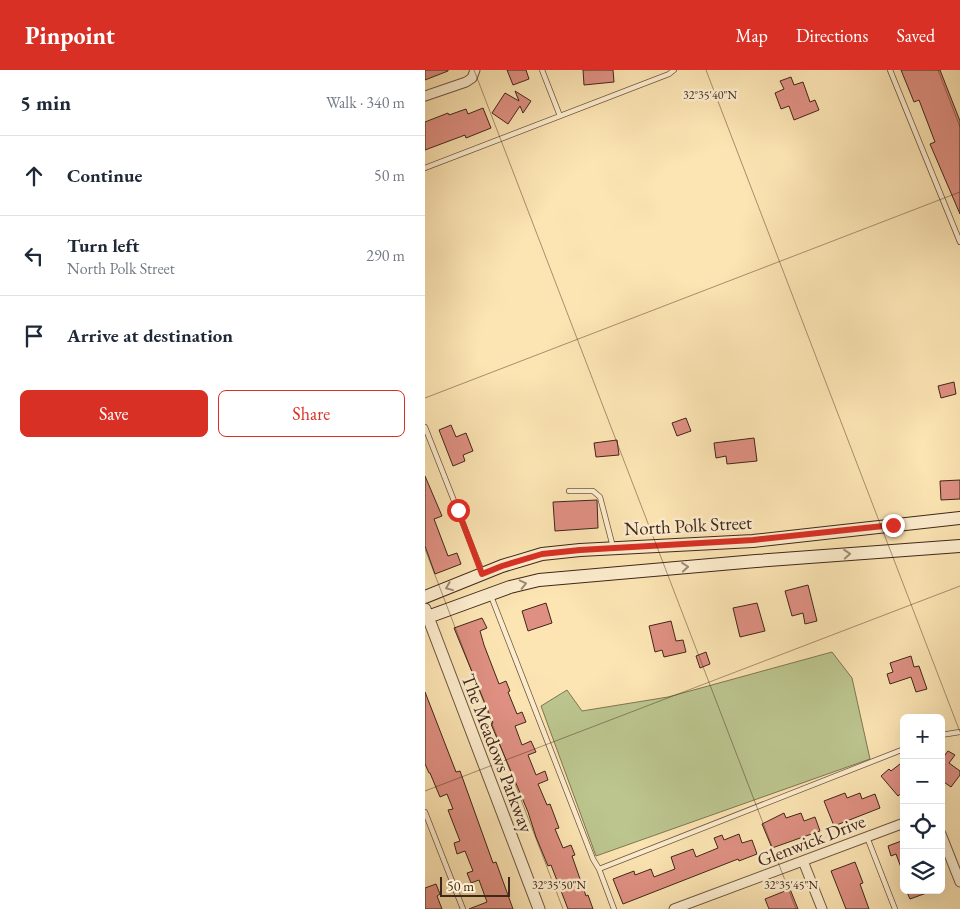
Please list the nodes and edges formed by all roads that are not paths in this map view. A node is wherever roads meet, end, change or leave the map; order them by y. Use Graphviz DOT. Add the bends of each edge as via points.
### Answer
graph roads {
  1 [pos="475,70"];
  2 [pos="542,70"];
  3 [pos="675,70"];
  4 [pos="890,70"];
  5 [pos="425,96"];
  6 [pos="560,116"];
  7 [pos="425,168"];
  8 [pos="960,242"];
  9 [pos="425,427"];
  10 [pos="569,491"];
  11 [pos="960,518"];
  12 [pos="753,540"];
  13 [pos="960,546"];
  14 [pos="613,548"];
  15 [pos="756,561"];
  16 [pos="482,574"];
  17 [pos="489,594"];
  18 [pos="425,597"];
  19 [pos="426,615"];
  20 [pos="960,732"];
  21 [pos="945,734"];
  22 [pos="900,751"];
  23 [pos="425,812"];
  24 [pos="900,824"];
  25 [pos="866,836"];
  26 [pos="945,844"];
  27 [pos="803,861"];
  28 [pos="599,869"];
  29 [pos="960,882"];
  30 [pos="463,909"];
  31 [pos="539,909"];
  32 [pos="613,909"];
  33 [pos="674,909"];
  34 [pos="823,909"];
  35 [pos="895,909"];
  1 -- 5 [label="street" via="466,82"];
  2 -- 6 [label="lane"];
  3 -- 6 [label="lane"];
  4 -- 8 [label="lane"];
  6 -- 7 [label="lane"];
  9 -- 16 [label="lane"];
  10 -- 14 [label="lane" via="593,490 600,497"];
  11 -- 12 [label="main road, North Polk Street"];
  12 -- 14 [label="main road, North Polk Street"];
  12 -- 15 [label="main road"];
  15 -- 13 [label="main road, one-way"];
  14 -- 16 [label="main road, North Polk Street" via="542,554"];
  17 -- 15 [label="main road, one-way" via="539,580"];
  16 -- 18 [label="main road, North Polk Street, one-way"];
  17 -- 19 [label="main road"];
  17 -- 28 [label="lane"];
  19 -- 31 [label="street, The Meadows Parkway"];
  20 -- 21 [label="lane"];
  22 -- 28 [label="lane"];
  23 -- 30 [label="lane"];
  24 -- 25 [label="street, Glenwick Drive"];
  25 -- 27 [label="street, Glenwick Drive"];
  25 -- 35 [label="lane"];
  26 -- 29 [label="street"];
  27 -- 33 [label="street, Glenwick Drive"];
  27 -- 34 [label="street"];
  28 -- 32 [label="lane"];
}
